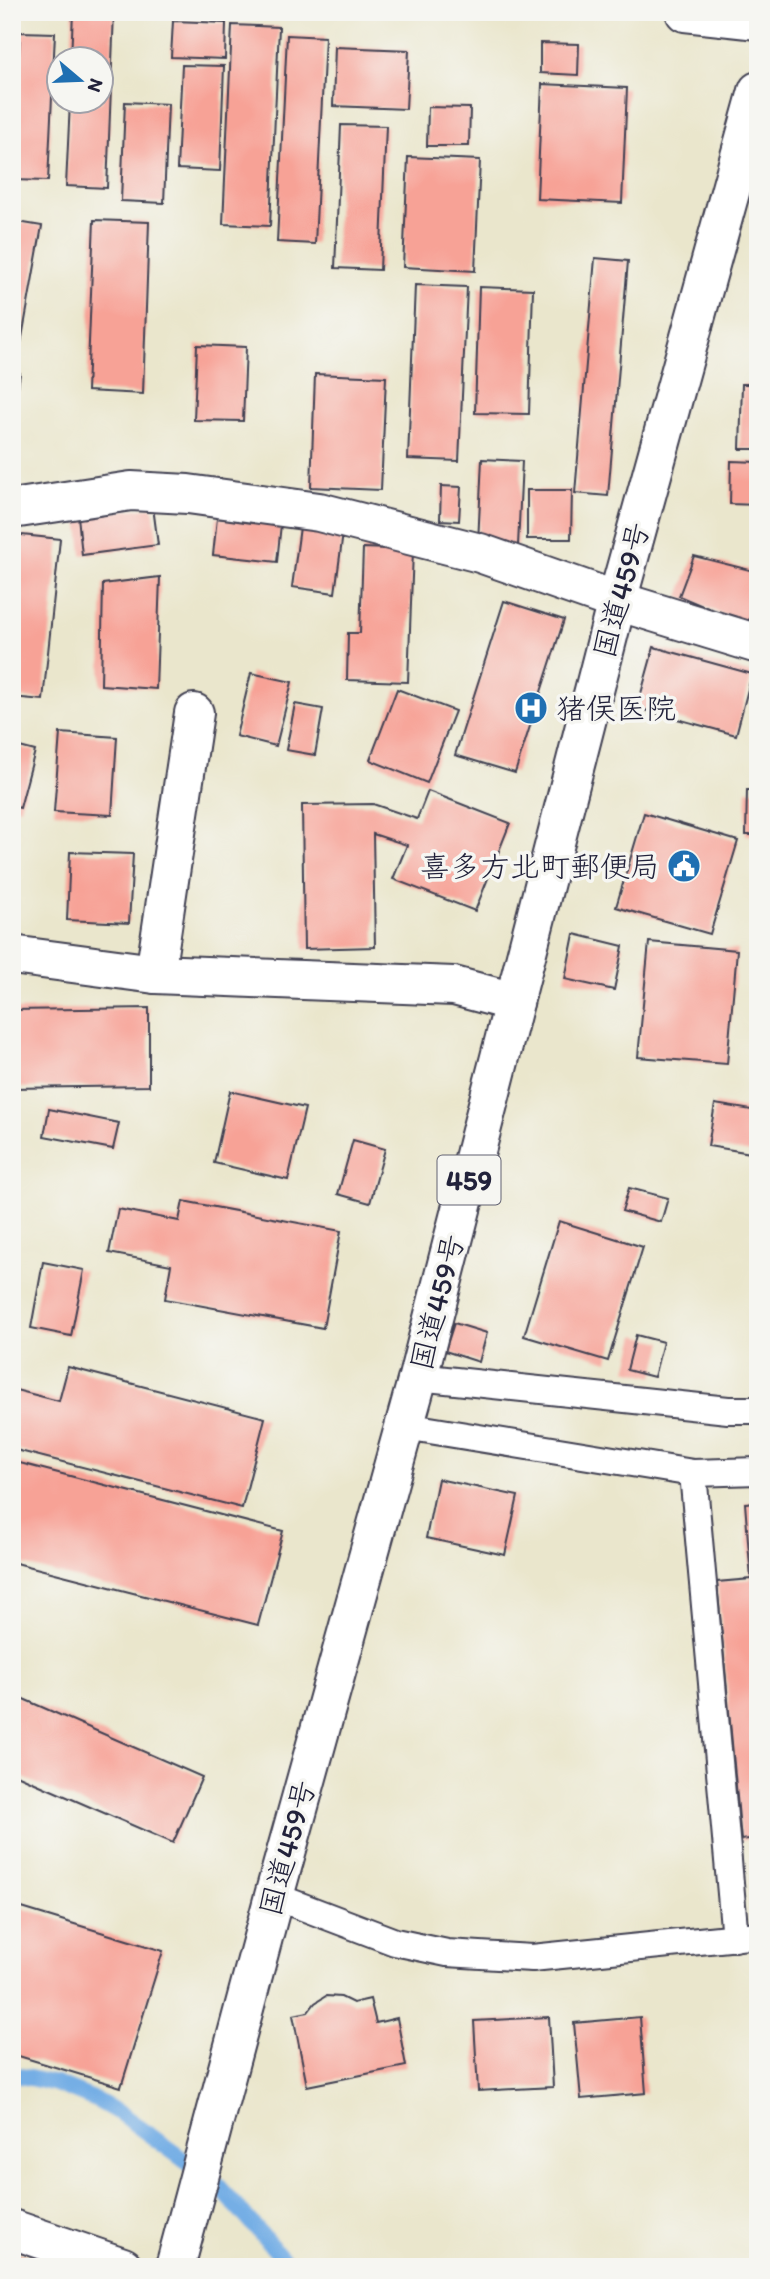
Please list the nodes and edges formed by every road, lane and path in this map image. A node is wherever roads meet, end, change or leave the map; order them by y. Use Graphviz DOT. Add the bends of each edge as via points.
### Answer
graph roads {
  1 [pos="685,12"];
  2 [pos="758,20"];
  3 [pos="758,91"];
  4 [pos="12,509"];
  5 [pos="617,601"];
  6 [pos="758,644"];
  7 [pos="194,713"];
  8 [pos="12,955"];
  9 [pos="155,974"];
  10 [pos="514,1002"];
  11 [pos="418,1377"];
  12 [pos="758,1410"];
  13 [pos="405,1426"];
  14 [pos="758,1471"];
  15 [pos="693,1473"];
  16 [pos="274,1896"];
  17 [pos="746,1936"];
  18 [pos="12,2229"];
  19 [pos="176,2266"];
  20 [pos="123,2267"];
  1 -- 2 [label="main road"];
  3 -- 5 [label="main road, 国道459号 / 459"];
  4 -- 5 [label="main road" via="131,491 319,512 480,553"];
  5 -- 6 [label="main road"];
  5 -- 10 [label="main road, 国道459号 / 459"];
  7 -- 9 [label="main road"];
  8 -- 9 [label="main road"];
  9 -- 10 [label="main road" via="454,986"];
  10 -- 11 [label="main road, 国道459号 / 459"];
  11 -- 12 [label="lane"];
  11 -- 13 [label="main road, 国道459号 / 459"];
  13 -- 15 [label="lane"];
  13 -- 16 [label="main road, 国道459号 / 459"];
  14 -- 15 [label="lane"];
  15 -- 17 [label="lane"];
  16 -- 17 [label="lane" via="395,1941 447,1953 532,1958"];
  16 -- 19 [label="main road, 国道459号 / 459"];
  18 -- 20 [label="main road"];
}
